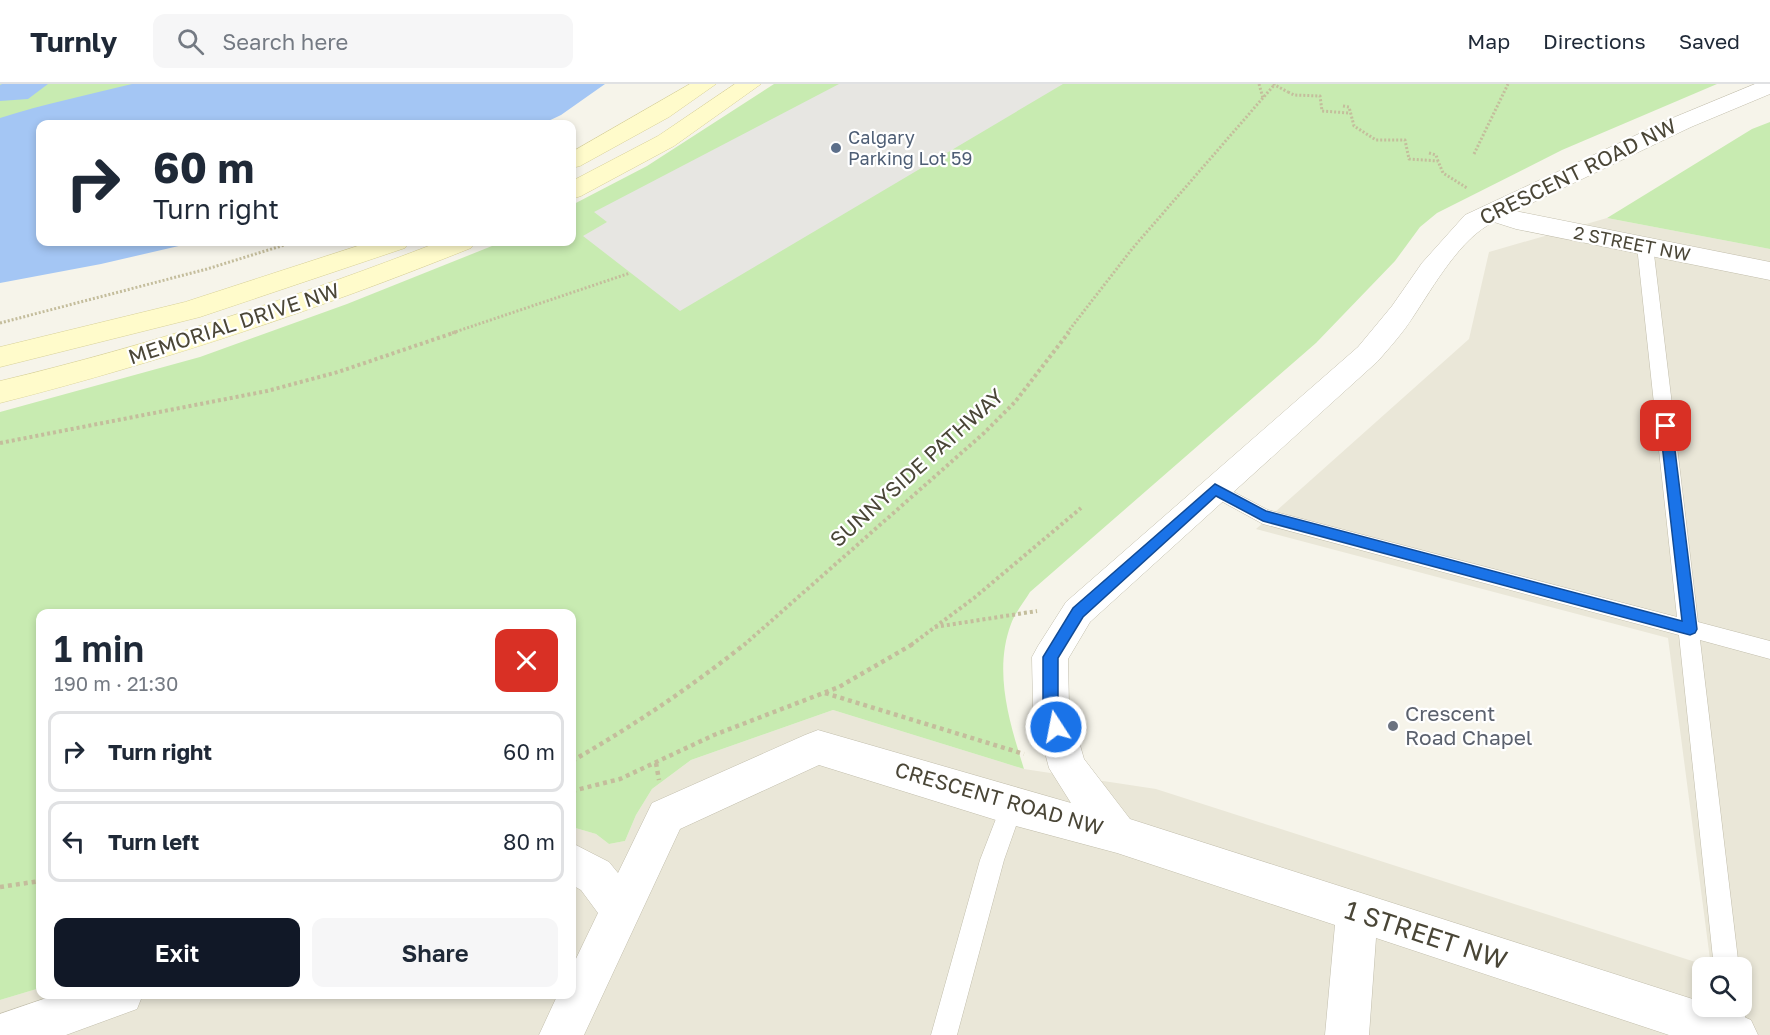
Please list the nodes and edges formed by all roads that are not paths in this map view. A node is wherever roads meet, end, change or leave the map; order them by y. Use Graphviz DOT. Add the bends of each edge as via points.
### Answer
graph roads {
  1 [pos="705,84"];
  2 [pos="750,84"];
  3 [pos="1770,86"];
  4 [pos="576,158"];
  5 [pos="576,190"];
  6 [pos="1495,213"];
  7 [pos="384,246"];
  8 [pos="452,246"];
  9 [pos="1645,246"];
  10 [pos="1770,271"];
  11 [pos="0,357"];
  12 [pos="0,392"];
  13 [pos="1215,489"];
  14 [pos="1690,629"];
  15 [pos="1770,650"];
  16 [pos="1012,806"];
  17 [pos="1117,834"];
  18 [pos="576,865"];
  19 [pos="622,911"];
  20 [pos="1357,912"];
  21 [pos="1726,957"];
  22 [pos="107,999"];
  23 [pos="1733,1017"];
  24 [pos="3,1035"];
  25 [pos="561,1035"];
  26 [pos="944,1035"];
  27 [pos="1347,1035"];
  28 [pos="1735,1035"];
  1 -- 4 [label="main road"];
  2 -- 5 [label="main road" via="666,141"];
  3 -- 6 [label="street, CRESCENT ROAD NW" via="1662,132"];
  6 -- 9 [label="street, 2 STREET NW" via="1516,221"];
  6 -- 13 [label="street, CRESCENT ROAD NW" via="1474,221 1457,238 1368,354"];
  7 -- 11 [label="main road, MEMORIAL DRIVE NW" via="190,310"];
  8 -- 12 [label="main road, MEMORIAL DRIVE NW" via="306,302 81,373"];
  9 -- 10 [label="street, 2 STREET NW"];
  9 -- 14 [label="lane"];
  13 -- 14 [label="lane" via="1263,516"];
  13 -- 17 [label="street, CRESCENT ROAD NW" via="1078,612 1050,657 1051,707 1068,768"];
  14 -- 15 [label="lane"];
  14 -- 21 [label="lane"];
  16 -- 17 [label="street, CRESCENT ROAD NW"];
  16 -- 19 [label="street, CRESCENT ROAD NW" via="818,747 666,816"];
  16 -- 26 [label="lane" via="992,860"];
  17 -- 20 [label="street, 1 STREET NW"];
  18 -- 19 [label="street" via="596,876"];
  19 -- 25 [label="street"];
  20 -- 27 [label="street"];
  20 -- 28 [label="street, 1 STREET NW"];
  22 -- 24 [label="street"];
  23 -- 28 [label="lane"];
}
